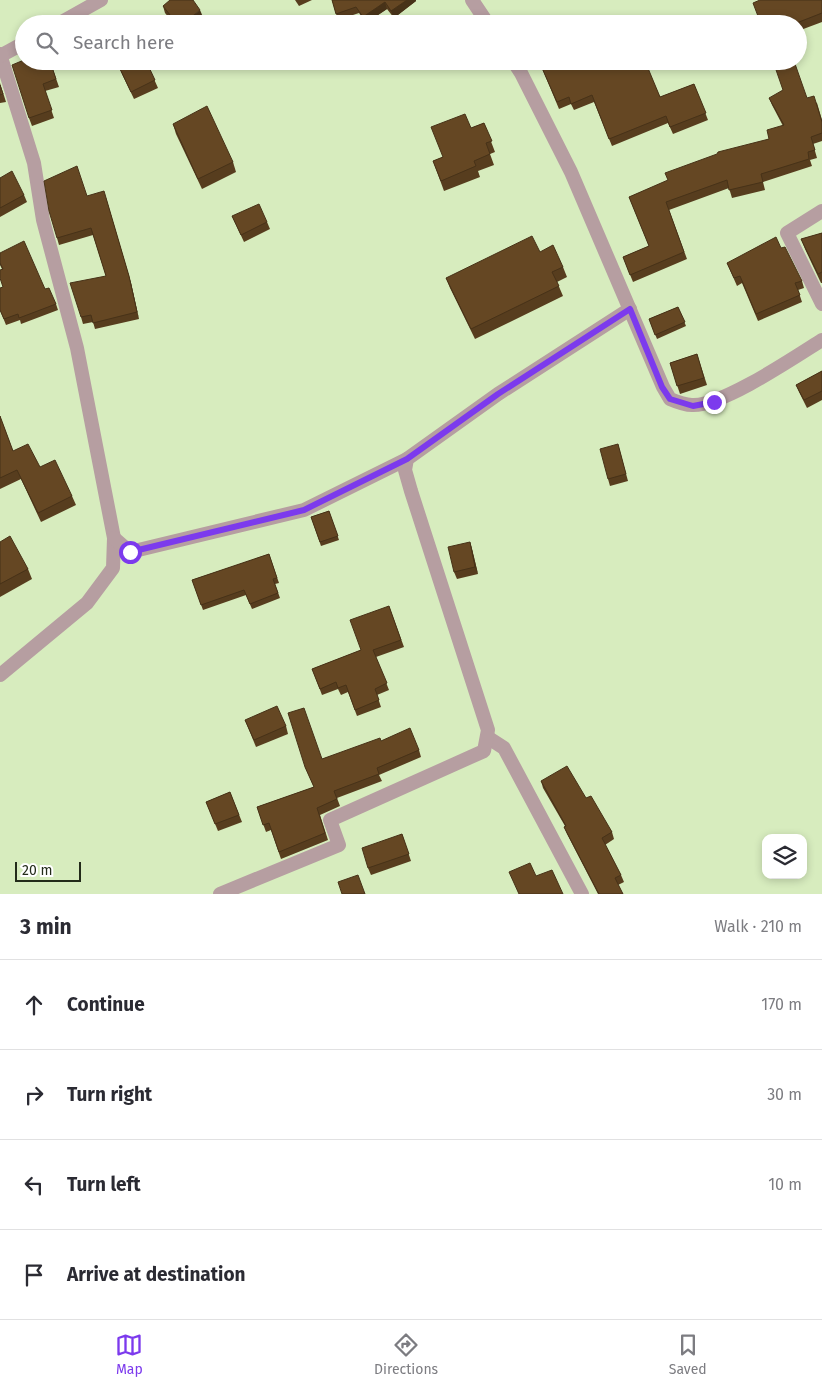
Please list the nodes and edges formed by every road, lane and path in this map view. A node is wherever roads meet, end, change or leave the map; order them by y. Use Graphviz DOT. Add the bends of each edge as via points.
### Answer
graph roads {
  1 [pos="101,0"];
  2 [pos="472,0"];
  3 [pos="74,15"];
  4 [pos="482,15"];
  5 [pos="15,48"];
  6 [pos="0,55"];
  7 [pos="519,70"];
  8 [pos="822,211"];
  9 [pos="822,304"];
  10 [pos="630,309"];
  11 [pos="822,340"];
  12 [pos="407,459"];
  13 [pos="114,538"];
  14 [pos="0,675"];
  15 [pos="487,738"];
  16 [pos="220,894"];
  17 [pos="582,894"];
  1 -- 3 [label="street"];
  2 -- 4 [label="street"];
  5 -- 6 [label="street"];
  6 -- 13 [label="street" via="34,163 43,220 77,348"];
  7 -- 10 [label="street" via="571,172"];
  8 -- 9 [label="street" via="787,233"];
  10 -- 11 [label="street" via="662,387 670,399 693,406 714,402 736,391"];
  10 -- 12 [label="street" via="498,394"];
  12 -- 13 [label="street" via="304,510 130,552"];
  12 -- 15 [label="street" via="405,470 411,491 488,730"];
  13 -- 14 [label="street" via="113,568 87,603"];
  15 -- 16 [label="street" via="484,751 330,820 339,845"];
  15 -- 17 [label="street" via="504,748"];
}
